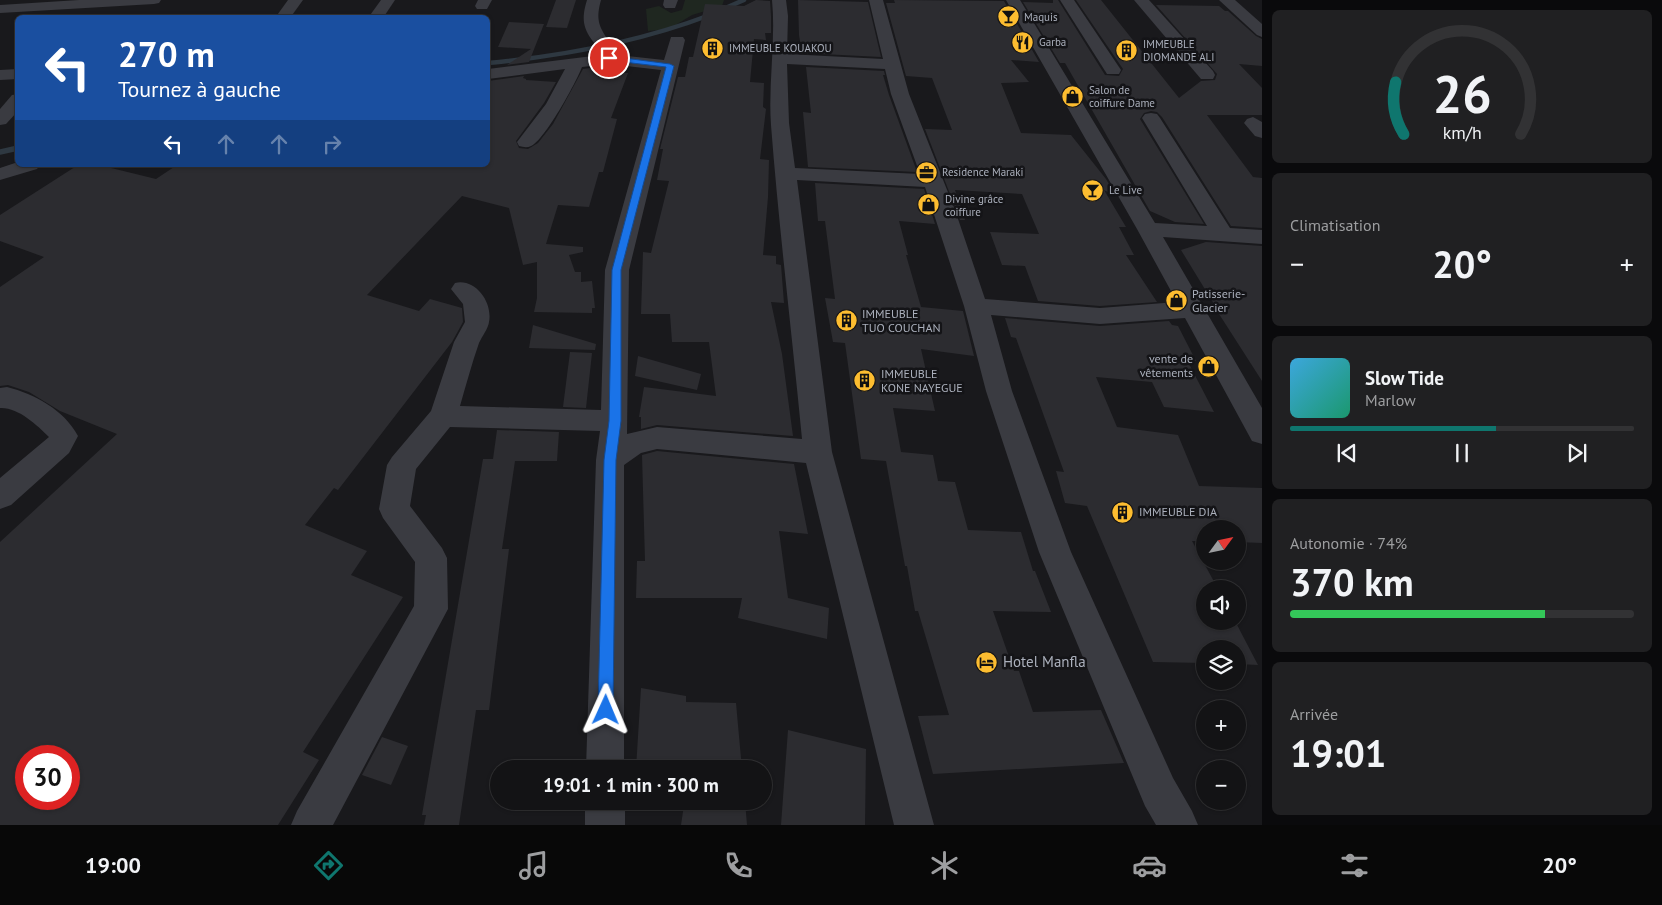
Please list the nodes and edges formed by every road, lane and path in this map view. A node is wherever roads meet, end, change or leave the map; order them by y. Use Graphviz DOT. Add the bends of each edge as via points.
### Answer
graph roads {
  1 [pos="154,0"];
  2 [pos="296,0"];
  3 [pos="388,0"];
  4 [pos="594,0"];
  5 [pos="779,0"];
  6 [pos="876,0"];
  7 [pos="1012,0"];
  8 [pos="1067,0"];
  9 [pos="1141,0"];
  10 [pos="1226,0"];
  11 [pos="0,10"];
  12 [pos="284,15"];
  13 [pos="377,15"];
  14 [pos="1262,32"];
  15 [pos="677,40"];
  16 [pos="601,41"];
  17 [pos="779,59"];
  18 [pos="576,63"];
  19 [pos="892,64"];
  20 [pos="670,66"];
  21 [pos="1113,70"];
  22 [pos="15,74"];
  23 [pos="490,74"];
  24 [pos="0,75"];
  25 [pos="1207,75"];
  26 [pos="15,102"];
  27 [pos="1151,118"];
  28 [pos="0,120"];
  29 [pos="526,142"];
  30 [pos="23,167"];
  31 [pos="0,174"];
  32 [pos="785,174"];
  33 [pos="933,181"];
  34 [pos="1148,229"];
  35 [pos="1223,234"];
  36 [pos="1262,236"];
  37 [pos="463,289"];
  38 [pos="976,306"];
  39 [pos="1192,309"];
  40 [pos="0,398"];
  41 [pos="443,416"];
  42 [pos="615,421"];
  43 [pos="1262,433"];
  44 [pos="818,452"];
  45 [pos="610,460"];
  46 [pos="0,496"];
  47 [pos="605,760"];
  48 [pos="605,810"];
  49 [pos="311,825"];
  50 [pos="604,825"];
  51 [pos="914,825"];
  52 [pos="1178,825"];
  1 -- 11 [label="street"];
  2 -- 12 [label="street"];
  3 -- 13 [label="street"];
  4 -- 16 [label="street" via="589,16 591,26"];
  5 -- 17 [label="street"];
  6 -- 19 [label="street"];
  7 -- 34 [label="street"];
  8 -- 21 [label="street"];
  9 -- 25 [label="street"];
  10 -- 14 [label="street"];
  15 -- 20 [label="street"];
  17 -- 19 [label="street"];
  17 -- 32 [label="street"];
  18 -- 20 [label="street" via="609,58"];
  18 -- 23 [label="street"];
  18 -- 29 [label="street" via="568,83"];
  19 -- 33 [label="street"];
  20 -- 42 [label="street" via="617,270"];
  22 -- 24 [label="street"];
  26 -- 28 [label="street"];
  27 -- 35 [label="street"];
  30 -- 31 [label="street"];
  32 -- 33 [label="street"];
  32 -- 44 [label="street"];
  33 -- 38 [label="street"];
  34 -- 35 [label="street"];
  34 -- 39 [label="street"];
  35 -- 36 [label="street"];
  37 -- 41 [label="street" via="475,302 477,322"];
  38 -- 39 [label="street" via="1090,315"];
  38 -- 52 [label="street" via="999,391 1055,552 1159,792"];
  39 -- 43 [label="street"];
  40 -- 46 [label="street" via="17,399 60,428 64,436 59,445"];
  41 -- 42 [label="street"];
  41 -- 49 [label="street" via="402,466 394,509 430,558 431,609"];
  42 -- 45 [label="street"];
  44 -- 45 [label="street" via="658,438 626,445"];
  44 -- 51 [label="street"];
  45 -- 47 [label="street"];
  48 -- 50 [label="street"];
}
